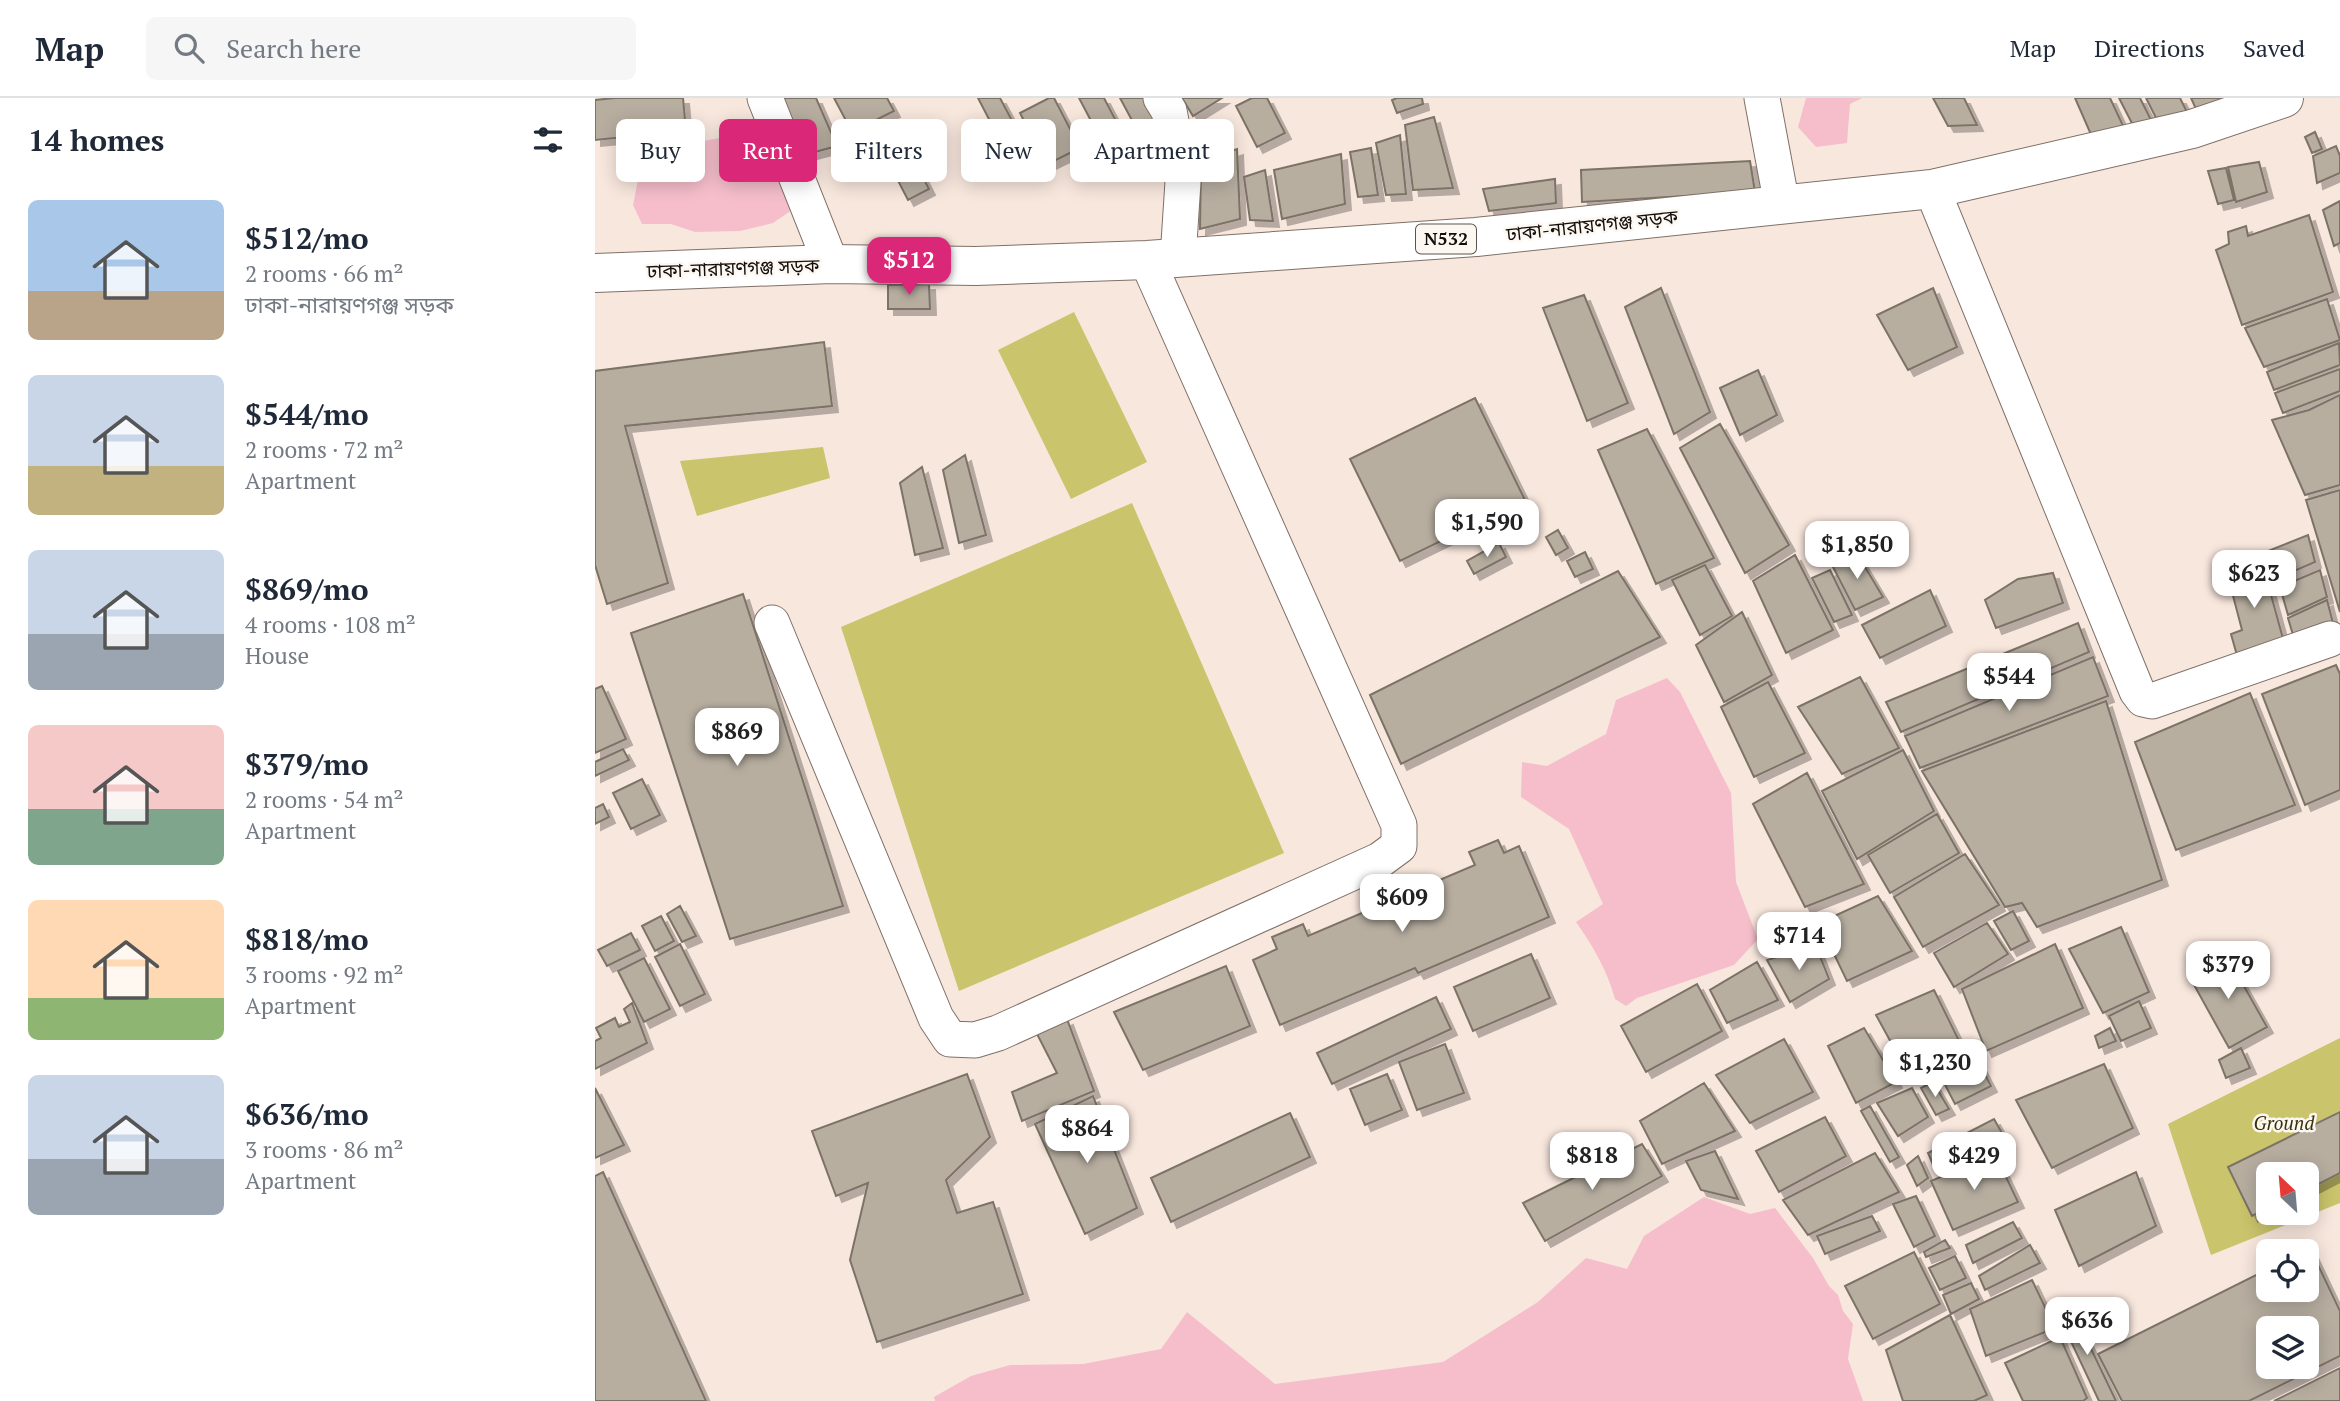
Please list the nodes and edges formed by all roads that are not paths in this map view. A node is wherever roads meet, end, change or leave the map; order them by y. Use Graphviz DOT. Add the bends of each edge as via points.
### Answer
graph roads {
  1 [pos="765,98"];
  2 [pos="1161,98"];
  3 [pos="1762,98"];
  4 [pos="2284,98"];
  5 [pos="1932,189"];
  6 [pos="1782,205"];
  7 [pos="1162,259"];
  8 [pos="831,264"];
  9 [pos="595,273"];
  10 [pos="772,623"];
  11 [pos="2330,639"];
  1 -- 8 [label="street"];
  2 -- 7 [label="street" via="1169,111 1183,182"];
  3 -- 6 [label="street"];
  4 -- 5 [label="highway, ঢাকা-নারায়ণগঞ্জ সড়ক / N532" via="2192,129"];
  5 -- 6 [label="highway, ঢাকা-নারায়ণগঞ্জ সড়ক / N532"];
  5 -- 11 [label="street" via="2143,699 2152,701"];
  6 -- 7 [label="highway, ঢাকা-নারায়ণগঞ্জ সড়ক / N532" via="1476,237"];
  7 -- 8 [label="highway, ঢাকা-নারায়ণগঞ্জ সড়ক / N532" via="976,266"];
  7 -- 10 [label="street" via="1399,825 1399,846 1380,860 998,1033 975,1040 950,1039 936,1018"];
  8 -- 9 [label="highway, ঢাকা-নারায়ণগঞ্জ সড়ক / N532"];
}
